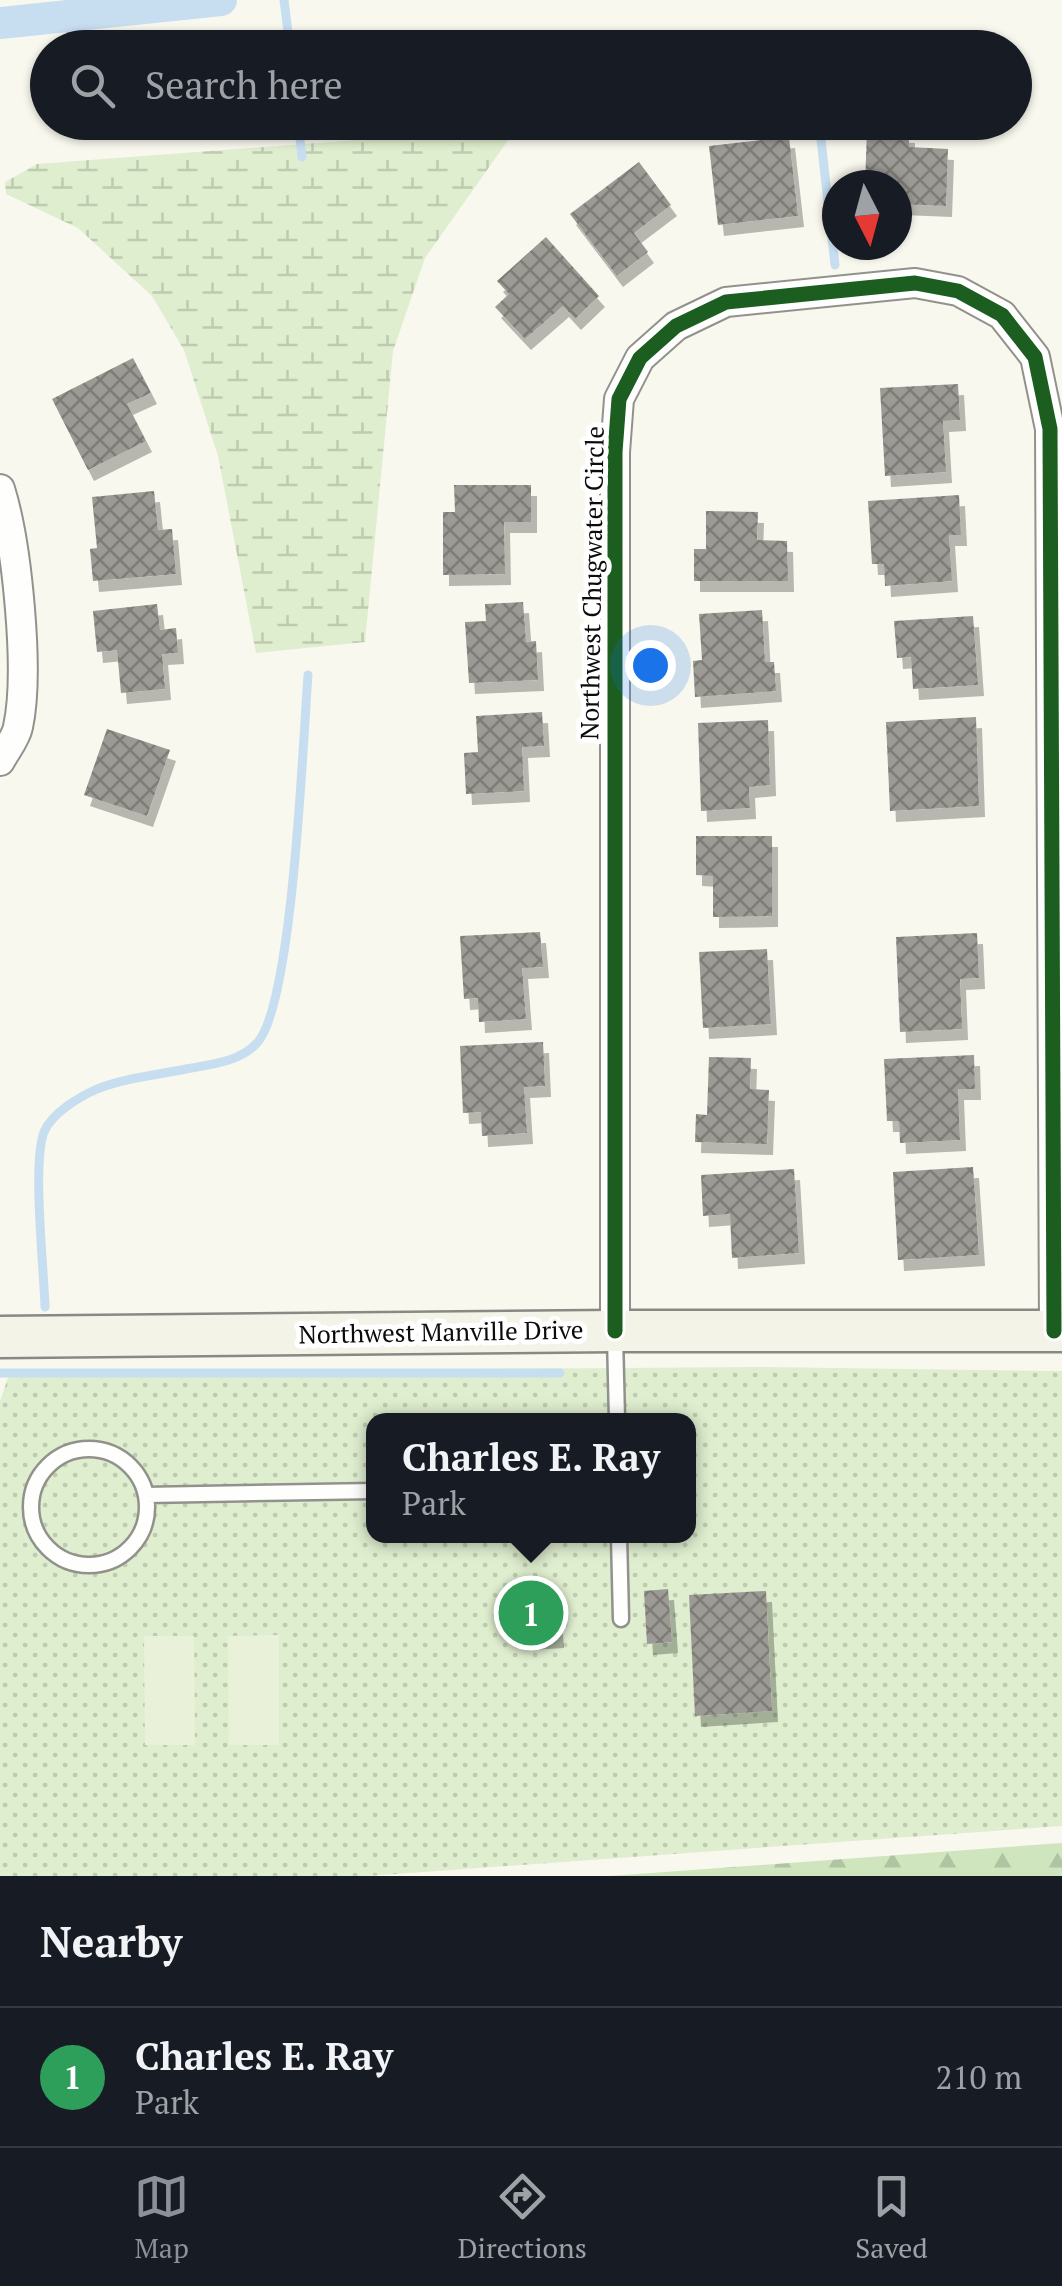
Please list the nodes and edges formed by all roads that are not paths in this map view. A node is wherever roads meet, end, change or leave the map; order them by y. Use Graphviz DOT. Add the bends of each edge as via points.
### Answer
graph roads {
  1 [pos="0,489"];
  2 [pos="0,761"];
  3 [pos="615,1330"];
  4 [pos="1058,1331"];
  5 [pos="0,1337"];
  6 [pos="617,1413"];
  7 [pos="366,1490"];
  8 [pos="146,1495"];
  9 [pos="620,1543"];
  10 [pos="622,1619"];
  1 -- 2 [label="street" via="10,523 22,671 18,730"];
  3 -- 4 [label="street, Northwest Manville Drive"];
  3 -- 4 [label="street, Northwest Chugwater Circle" via="620,399 652,347 676,326 726,302 915,283 958,290 1002,315 1035,358 1050,429"];
  3 -- 5 [label="street, Northwest Manville Drive"];
  3 -- 6 [label="lane"];
  7 -- 8 [label="lane"];
  8 -- 8 [label="lane" via="126,1462 103,1451 77,1451 42,1473 32,1496 33,1522 60,1557 105,1563 140,1535"];
  9 -- 10 [label="lane"];
}
